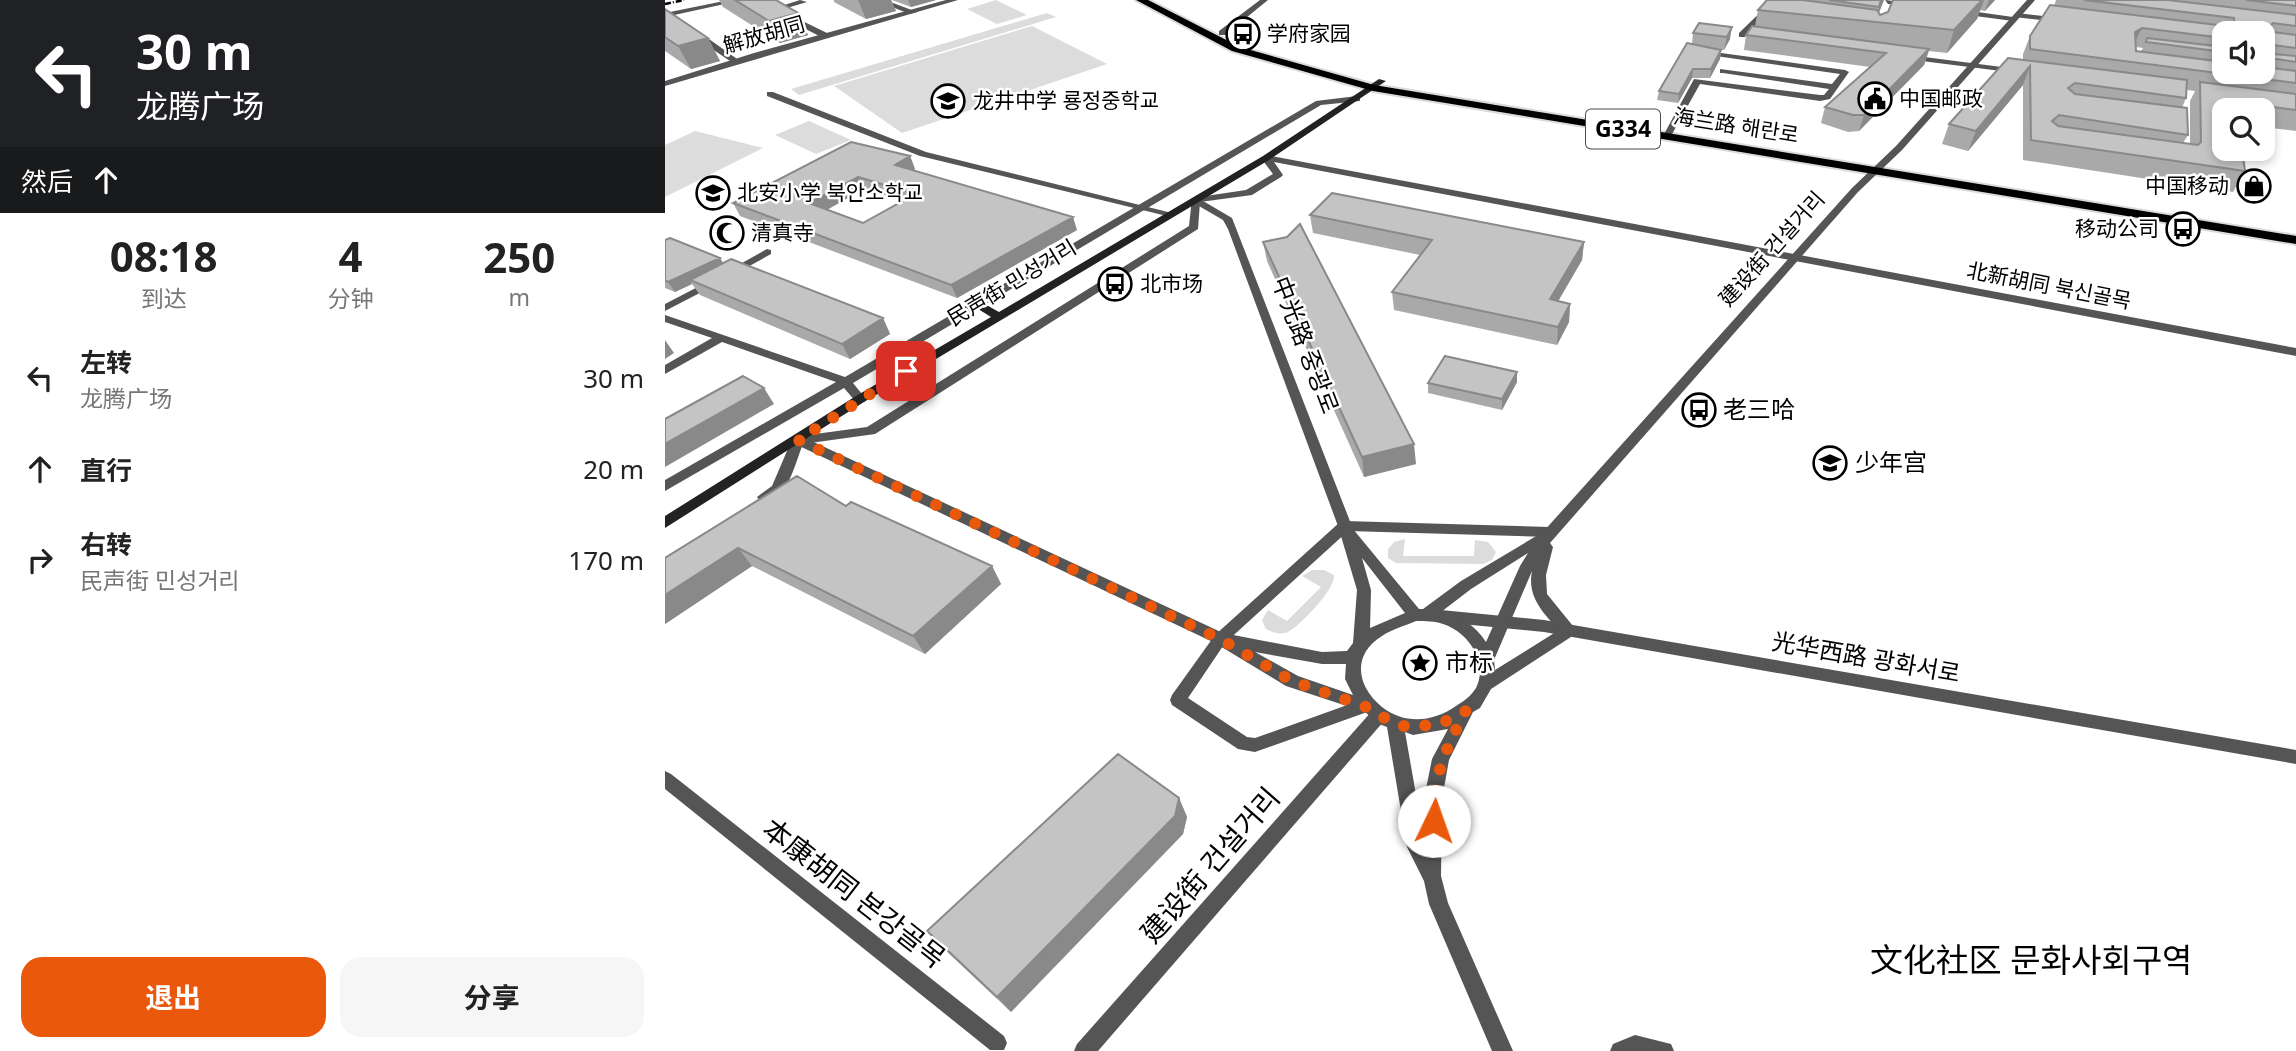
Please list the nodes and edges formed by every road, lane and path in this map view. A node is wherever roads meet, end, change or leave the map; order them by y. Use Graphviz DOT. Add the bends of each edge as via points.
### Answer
graph roads {
  1 [pos="740,0"];
  2 [pos="878,0"];
  3 [pos="954,0"];
  4 [pos="1141,0"];
  5 [pos="1162,0"];
  6 [pos="1264,0"];
  7 [pos="1777,0"];
  8 [pos="2031,0"];
  9 [pos="1888,1"];
  10 [pos="803,2"];
  11 [pos="1926,7"];
  12 [pos="1951,10"];
  13 [pos="1884,11"];
  14 [pos="913,12"];
  15 [pos="1764,13"];
  16 [pos="1777,14"];
  17 [pos="665,15"];
  18 [pos="2015,17"];
  19 [pos="674,19"];
  20 [pos="2066,21"];
  21 [pos="1222,33"];
  22 [pos="826,36"];
  23 [pos="1755,36"];
  24 [pos="1693,51"];
  25 [pos="1894,55"];
  26 [pos="1732,56"];
  27 [pos="736,61"];
  28 [pos="1970,65"];
  29 [pos="1723,71"];
  30 [pos="2023,72"];
  31 [pos="667,82"];
  32 [pos="1377,84"];
  33 [pos="1717,84"];
  34 [pos="1834,87"];
  35 [pos="770,94"];
  36 [pos="1357,99"];
  37 [pos="1669,133"];
  38 [pos="1266,158"];
  39 [pos="1878,167"];
  40 [pos="1195,200"];
  41 [pos="1142,208"];
  42 [pos="1171,214"];
  43 [pos="2296,230"];
  44 [pos="2296,240"];
  45 [pos="767,252"];
  46 [pos="1794,258"];
  47 [pos="979,305"];
  48 [pos="665,308"];
  49 [pos="998,316"];
  50 [pos="665,318"];
  51 [pos="721,338"];
  52 [pos="2296,352"];
  53 [pos="665,370"];
  54 [pos="844,382"];
  55 [pos="860,399"];
  56 [pos="798,440"];
  57 [pos="665,486"];
  58 [pos="755,503"];
  59 [pos="665,523"];
  60 [pos="1345,526"];
  61 [pos="1550,532"];
  62 [pos="1421,615"];
  63 [pos="1502,621"];
  64 [pos="1569,631"];
  65 [pos="1220,639"];
  66 [pos="1361,645"];
  67 [pos="1487,657"];
  68 [pos="1485,685"];
  69 [pos="1466,711"];
  70 [pos="1379,715"];
  71 [pos="2296,757"];
  72 [pos="665,779"];
  73 [pos="1433,879"];
  74 [pos="1002,1047"];
  75 [pos="1084,1051"];
  76 [pos="1503,1051"];
  77 [pos="1620,1051"];
  78 [pos="1664,1051"];
  1 -- 17 [label="street"];
  2 -- 14 [label="street"];
  3 -- 14 [label="street, 解放胡同"];
  4 -- 32 [label="highway, 海兰路 해란로 / G334" via="1236,49 1300,70"];
  5 -- 21 [label="highway, 海兰路 해란로 / G334"];
  6 -- 21 [label="street"];
  7 -- 15 [label="street"];
  8 -- 18 [label="street, 建设街 건설거리"];
  9 -- 11 [label="street"];
  9 -- 13 [label="street"];
  10 -- 22 [label="street" via="773,10"];
  12 -- 18 [label="street"];
  14 -- 22 [label="street, 解放胡同"];
  15 -- 16 [label="street"];
  15 -- 23 [label="street" via="1742,35"];
  18 -- 20 [label="street"];
  18 -- 28 [label="street, 建设街 건설거리"];
  19 -- 27 [label="street"];
  21 -- 32 [label="highway, 海兰路 해란로 / G334"];
  22 -- 27 [label="street, 解放胡同"];
  24 -- 26 [label="street"];
  25 -- 28 [label="street"];
  26 -- 29 [label="street"];
  26 -- 34 [label="street" via="1845,72"];
  27 -- 31 [label="street, 解放胡同"];
  28 -- 30 [label="street"];
  28 -- 39 [label="street, 建设街 건설거리"];
  29 -- 33 [label="street"];
  29 -- 34 [label="street"];
  32 -- 36 [label="main road, 民声街 민성거리"];
  32 -- 37 [label="highway, 海兰路 해란로 / G334"];
  33 -- 34 [label="street" via="1820,99"];
  33 -- 37 [label="street" via="1697,81"];
  35 -- 41 [label="street" via="923,154"];
  36 -- 38 [label="main road, 民声街 민성거리"];
  36 -- 41 [label="street" via="1319,103"];
  37 -- 39 [label="highway, 海兰路 해란로 / G334"];
  38 -- 40 [label="main road, 民声街 민성거리"];
  38 -- 40 [label="street" via="1278,175 1249,192"];
  38 -- 46 [label="street, 北新胡同 북신골목"];
  39 -- 43 [label="highway, 海兰路 해란로 / G334"];
  39 -- 44 [label="highway, 海兰路 해란로 / G334"];
  39 -- 46 [label="street, 建设街 건설거리"];
  40 -- 42 [label="main road, 民声街 민성거리"];
  40 -- 56 [label="street" via="1194,227 870,431"];
  40 -- 60 [label="street, 中光路 중광로" via="1227,218 1233,229"];
  41 -- 42 [label="street"];
  41 -- 47 [label="street"];
  42 -- 49 [label="main road, 民声街 민성거리"];
  45 -- 48 [label="street"];
  46 -- 52 [label="street, 北新胡同 북신골목"];
  46 -- 61 [label="street, 建设街 건설거리"];
  47 -- 49 [label="main road"];
  47 -- 54 [label="street"];
  49 -- 55 [label="main road, 民声街 민성거리"];
  50 -- 51 [label="street"];
  51 -- 53 [label="street"];
  51 -- 54 [label="street"];
  54 -- 55 [label="street"];
  54 -- 57 [label="street"];
  55 -- 56 [label="main road, 民声街 민성거리"];
  56 -- 58 [label="street" via="778,489"];
  56 -- 59 [label="main road, 民声街 민성거리"];
  56 -- 65 [label="street"];
  60 -- 61 [label="street"];
  60 -- 62 [label="street, 中光路 중광로"];
  60 -- 65 [label="street"];
  60 -- 66 [label="street, 中光路 중광로" via="1364,590"];
  61 -- 62 [label="street"];
  61 -- 63 [label="street" via="1527,566"];
  61 -- 64 [label="street" via="1536,578 1537,590"];
  62 -- 63 [label="street, 光华西路 광화서로"];
  62 -- 66 [label="street" via="1382,626"];
  62 -- 67 [label="street" via="1465,628"];
  63 -- 64 [label="street, 光华西路 광화서로"];
  63 -- 67 [label="street"];
  64 -- 68 [label="street"];
  64 -- 71 [label="street, 光华西路 광화서로"];
  65 -- 66 [label="street" via="1322,658 1351,657"];
  65 -- 70 [label="street" via="1292,681"];
  65 -- 70 [label="street" via="1178,699 1244,744"];
  66 -- 70 [label="street" via="1352,682"];
  67 -- 68 [label="street"];
  68 -- 69 [label="street"];
  69 -- 70 [label="street" via="1432,725"];
  69 -- 73 [label="street" via="1441,760 1433,799"];
  70 -- 73 [label="street" via="1416,847"];
  70 -- 75 [label="street, 建设街 건설거리"];
  72 -- 74 [label="street, 本康胡同 본강골목"];
  73 -- 76 [label="street" via="1439,904"];
  77 -- 78 [label="street" via="1635,1045"];
}
